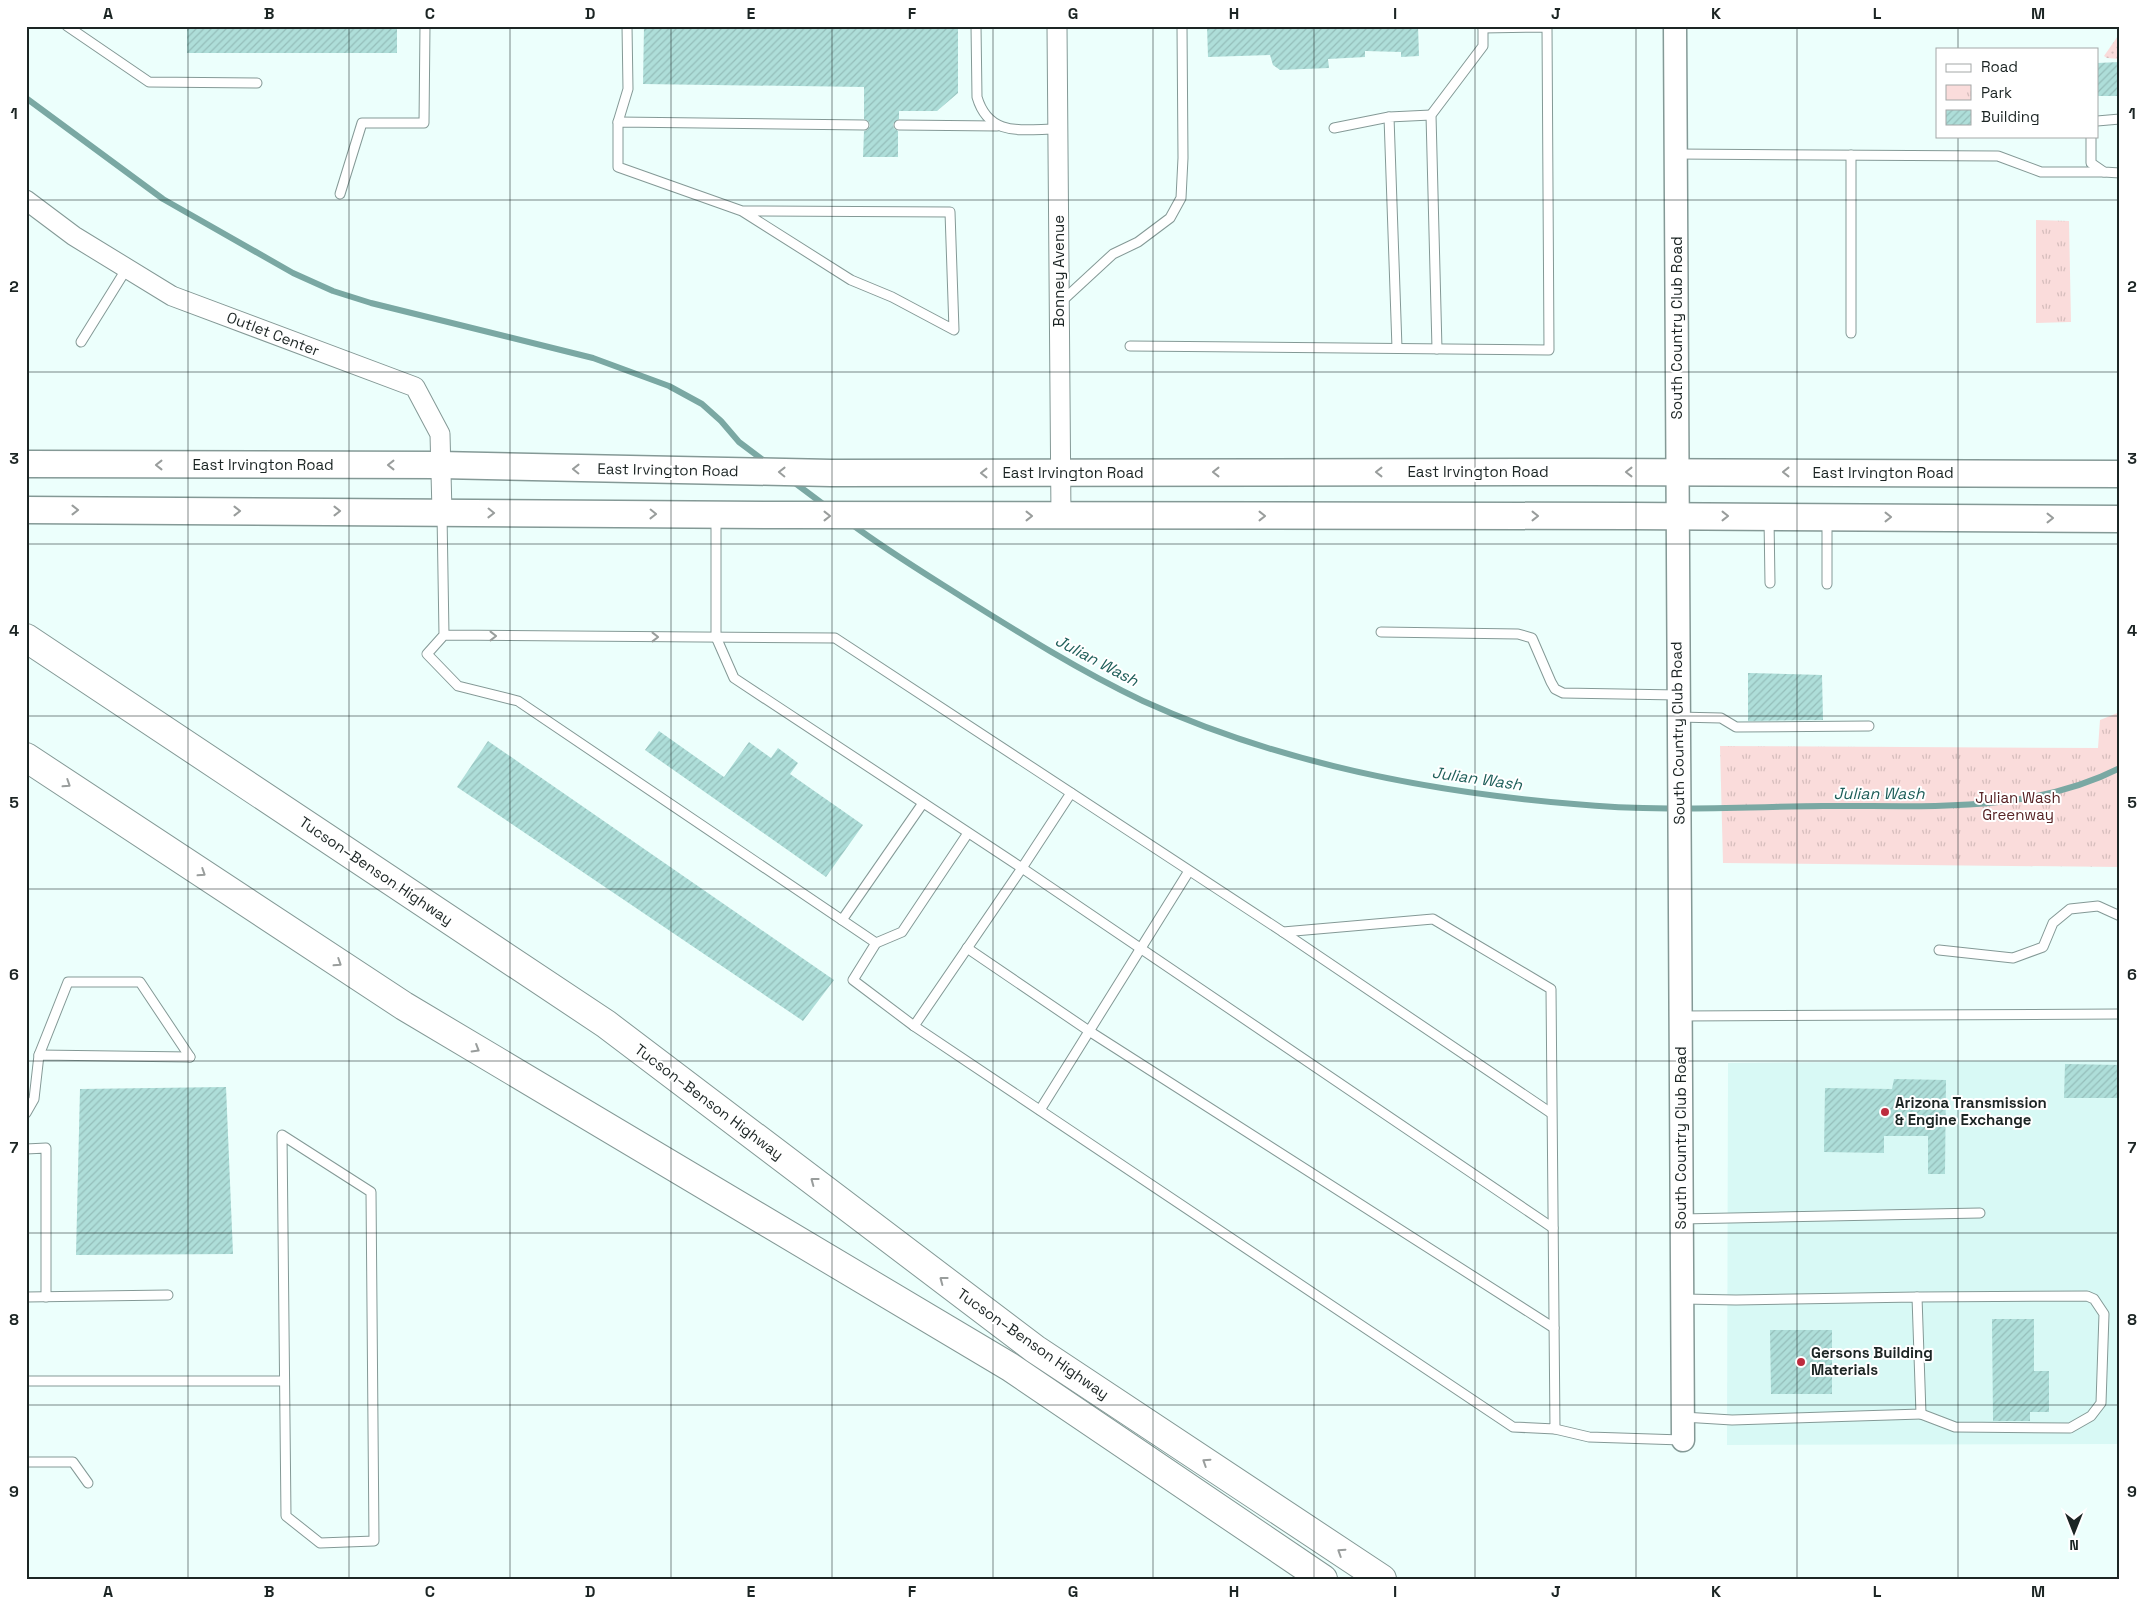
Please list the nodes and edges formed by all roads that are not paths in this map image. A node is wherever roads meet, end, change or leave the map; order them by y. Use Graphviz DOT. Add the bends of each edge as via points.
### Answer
graph roads {
  1 [pos="67,26"];
  2 [pos="425,26"];
  3 [pos="627,26"];
  4 [pos="976,26"];
  5 [pos="1057,26"];
  6 [pos="1182,26"];
  7 [pos="1675,26"];
  8 [pos="1483,27"];
  9 [pos="257,83"];
  10 [pos="1431,115"];
  11 [pos="1389,117"];
  12 [pos="2120,119"];
  13 [pos="2098,121"];
  14 [pos="618,122"];
  15 [pos="864,125"];
  16 [pos="898,125"];
  17 [pos="997,126"];
  18 [pos="1334,128"];
  19 [pos="1058,130"];
  20 [pos="2091,138"];
  21 [pos="1676,154"];
  22 [pos="1851,155"];
  23 [pos="2104,172"];
  24 [pos="2120,172"];
  25 [pos="340,194"];
  26 [pos="26,200"];
  27 [pos="742,211"];
  28 [pos="127,268"];
  29 [pos="1059,304"];
  30 [pos="1851,333"];
  31 [pos="81,342"];
  32 [pos="1130,346"];
  33 [pos="1397,348"];
  34 [pos="1437,349"];
  35 [pos="26,464"];
  36 [pos="440,465"];
  37 [pos="1677,472"];
  38 [pos="1061,473"];
  39 [pos="2120,474"];
  40 [pos="26,510"];
  41 [pos="442,512"];
  42 [pos="716,515"];
  43 [pos="1061,516"];
  44 [pos="1676,516"];
  45 [pos="1769,517"];
  46 [pos="1827,517"];
  47 [pos="2120,519"];
  48 [pos="1770,583"];
  49 [pos="1827,584"];
  50 [pos="1381,632"];
  51 [pos="444,635"];
  52 [pos="716,637"];
  53 [pos="26,638"];
  54 [pos="1678,695"];
  55 [pos="1678,717"];
  56 [pos="1869,726"];
  57 [pos="26,757"];
  58 [pos="1071,794"];
  59 [pos="923,803"];
  60 [pos="968,833"];
  61 [pos="1022,868"];
  62 [pos="1190,871"];
  63 [pos="2120,916"];
  64 [pos="842,920"];
  65 [pos="1283,932"];
  66 [pos="876,943"];
  67 [pos="968,948"];
  68 [pos="1140,949"];
  69 [pos="1939,950"];
  70 [pos="2120,1014"];
  71 [pos="1680,1016"];
  72 [pos="914,1026"];
  73 [pos="1090,1031"];
  74 [pos="38,1055"];
  75 [pos="1040,1110"];
  76 [pos="26,1112"];
  77 [pos="1551,1113"];
  78 [pos="26,1149"];
  79 [pos="1980,1212"];
  80 [pos="1681,1219"];
  81 [pos="1553,1228"];
  82 [pos="168,1295"];
  83 [pos="26,1297"];
  84 [pos="46,1297"];
  85 [pos="1917,1297"];
  86 [pos="1682,1299"];
  87 [pos="1554,1328"];
  88 [pos="26,1381"];
  89 [pos="284,1381"];
  90 [pos="1921,1414"];
  91 [pos="1683,1417"];
  92 [pos="1555,1429"];
  93 [pos="1683,1440"];
  94 [pos="26,1462"];
  95 [pos="88,1483"];
  96 [pos="1323,1579"];
  97 [pos="1382,1579"];
  1 -- 9 [label="lane" via="149,82"];
  2 -- 25 [label="lane" via="424,124 362,123"];
  3 -- 14 [label="lane" via="628,89"];
  4 -- 17 [label="lane" via="977,97 980,108"];
  5 -- 19 [label="street, Bonney Avenue"];
  6 -- 29 [label="lane" via="1184,158 1181,198 1170,218 1138,242 1113,254"];
  7 -- 21 [label="street, South Country Club Road"];
  8 -- 10 [label="lane" via="1483,46"];
  8 -- 34 [label="lane" via="1547,27 1549,350"];
  10 -- 11 [label="lane"];
  10 -- 34 [label="lane"];
  11 -- 18 [label="lane"];
  11 -- 33 [label="lane"];
  12 -- 13 [label="lane"];
  14 -- 15 [label="lane"];
  14 -- 27 [label="lane" via="618,167"];
  16 -- 17 [label="lane"];
  17 -- 19 [label="lane" via="1011,130"];
  19 -- 29 [label="street, Bonney Avenue"];
  20 -- 23 [label="lane" via="2091,163"];
  21 -- 22 [label="lane"];
  21 -- 37 [label="street, South Country Club Road"];
  22 -- 23 [label="lane" via="1998,156 2041,172"];
  22 -- 30 [label="lane"];
  23 -- 24 [label="lane"];
  26 -- 28 [label="street, Outlet Center" via="74,236"];
  27 -- 27 [label="lane" via="950,212 954,330 892,297 851,280"];
  28 -- 31 [label="lane"];
  28 -- 36 [label="street, Outlet Center" via="172,296 415,387 440,434"];
  29 -- 38 [label="street, Bonney Avenue"];
  32 -- 33 [label="lane"];
  33 -- 34 [label="lane"];
  36 -- 35 [label="main road, East Irvington Road, one-way"];
  38 -- 36 [label="main road, East Irvington Road, one-way" via="694,472"];
  36 -- 41 [label="street, Outlet Center"];
  37 -- 38 [label="main road, East Irvington Road, one-way"];
  39 -- 37 [label="main road, East Irvington Road, one-way"];
  37 -- 44 [label="street, South Country Club Road"];
  38 -- 43 [label="street, Bonney Avenue"];
  40 -- 41 [label="main road, one-way"];
  41 -- 42 [label="main road, one-way"];
  41 -- 51 [label="lane"];
  42 -- 43 [label="main road, one-way"];
  42 -- 52 [label="lane"];
  43 -- 44 [label="main road, one-way"];
  44 -- 45 [label="main road, one-way"];
  44 -- 54 [label="street, South Country Club Road"];
  45 -- 46 [label="main road"];
  45 -- 48 [label="lane"];
  46 -- 47 [label="main road, one-way"];
  46 -- 49 [label="lane"];
  50 -- 54 [label="lane" via="1518,634 1532,638 1550,682 1563,693"];
  51 -- 52 [label="lane, one-way"];
  51 -- 64 [label="lane" via="427,654 458,686 518,701"];
  52 -- 58 [label="lane" via="835,638"];
  52 -- 59 [label="lane" via="734,678"];
  97 -- 53 [label="highway, Tucson–Benson Highway, one-way" via="1035,1349 606,1024"];
  54 -- 55 [label="street, South Country Club Road"];
  55 -- 56 [label="lane" via="1722,718 1736,728"];
  55 -- 71 [label="street, South Country Club Road"];
  57 -- 96 [label="highway, Tucson–Benson Highway, one-way" via="404,1006 1010,1367"];
  58 -- 61 [label="lane"];
  58 -- 62 [label="lane"];
  59 -- 60 [label="lane"];
  59 -- 64 [label="lane"];
  60 -- 61 [label="lane"];
  60 -- 66 [label="lane" via="902,932"];
  61 -- 67 [label="lane"];
  61 -- 68 [label="lane"];
  62 -- 65 [label="lane"];
  62 -- 68 [label="lane"];
  63 -- 69 [label="lane" via="2098,906 2070,909 2053,923 2044,947 2013,958"];
  64 -- 66 [label="lane"];
  65 -- 77 [label="lane"];
  65 -- 77 [label="lane" via="1432,919 1550,989"];
  66 -- 72 [label="lane" via="853,980"];
  67 -- 72 [label="lane"];
  67 -- 73 [label="lane"];
  68 -- 73 [label="lane"];
  68 -- 81 [label="lane"];
  70 -- 71 [label="lane"];
  71 -- 80 [label="street, South Country Club Road"];
  72 -- 75 [label="lane"];
  73 -- 75 [label="lane"];
  73 -- 87 [label="lane"];
  74 -- 74 [label="lane" via="181,1057 190,1058 140,982 68,982"];
  74 -- 76 [label="lane" via="34,1099"];
  75 -- 92 [label="lane" via="1514,1427"];
  77 -- 81 [label="lane"];
  78 -- 84 [label="lane" via="46,1148"];
  79 -- 80 [label="lane"];
  80 -- 86 [label="street, South Country Club Road"];
  81 -- 87 [label="lane"];
  82 -- 84 [label="lane"];
  83 -- 84 [label="lane"];
  85 -- 86 [label="lane"];
  85 -- 90 [label="lane"];
  85 -- 90 [label="lane" via="2087,1296 2094,1299 2104,1314 2101,1403 2091,1416 2070,1428 1955,1427"];
  86 -- 91 [label="street, South Country Club Road"];
  87 -- 92 [label="lane"];
  88 -- 89 [label="lane"];
  89 -- 89 [label="lane" via="286,1516 320,1543 374,1541 371,1192 282,1135"];
  90 -- 91 [label="lane" via="1732,1420"];
  91 -- 93 [label="street, South Country Club Road"];
  92 -- 93 [label="lane" via="1589,1437"];
  94 -- 95 [label="lane" via="73,1462"];
}
